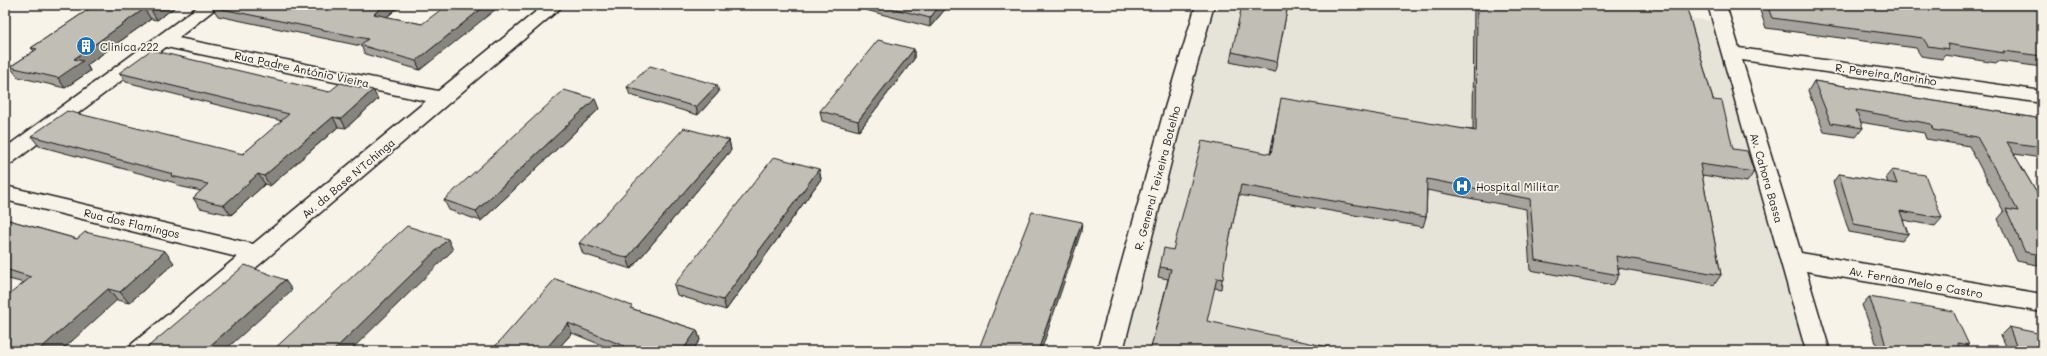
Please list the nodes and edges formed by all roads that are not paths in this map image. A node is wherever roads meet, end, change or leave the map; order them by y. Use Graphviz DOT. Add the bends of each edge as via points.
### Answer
graph roads {
  1 [pos="211,5"];
  2 [pos="555,5"];
  3 [pos="1205,5"];
  4 [pos="1717,5"];
  5 [pos="163,41"];
  6 [pos="1730,52"];
  7 [pos="2042,97"];
  8 [pos="442,98"];
  9 [pos="5,158"];
  10 [pos="5,193"];
  11 [pos="258,254"];
  12 [pos="1791,260"];
  13 [pos="2042,303"];
  14 [pos="141,351"];
  15 [pos="1110,351"];
  16 [pos="1818,351"];
  1 -- 5 [label="street"];
  2 -- 8 [label="street, Av. da Base N'Tchinga"];
  3 -- 15 [label="street, R. General Teixeira Botelho"];
  4 -- 6 [label="street, Av. Cahora Bassa"];
  5 -- 8 [label="street, Rua Padre António Vieira"];
  5 -- 9 [label="street"];
  6 -- 7 [label="street, R. Pereira Marinho"];
  6 -- 12 [label="street, Av. Cahora Bassa"];
  8 -- 11 [label="street, Av. da Base N'Tchinga"];
  10 -- 11 [label="street, Rua dos Flamingos"];
  11 -- 14 [label="street, Av. da Base N'Tchinga"];
  12 -- 13 [label="street, Av. Fernão Melo e Castro"];
  12 -- 16 [label="street, Av. Cahora Bassa"];
}
